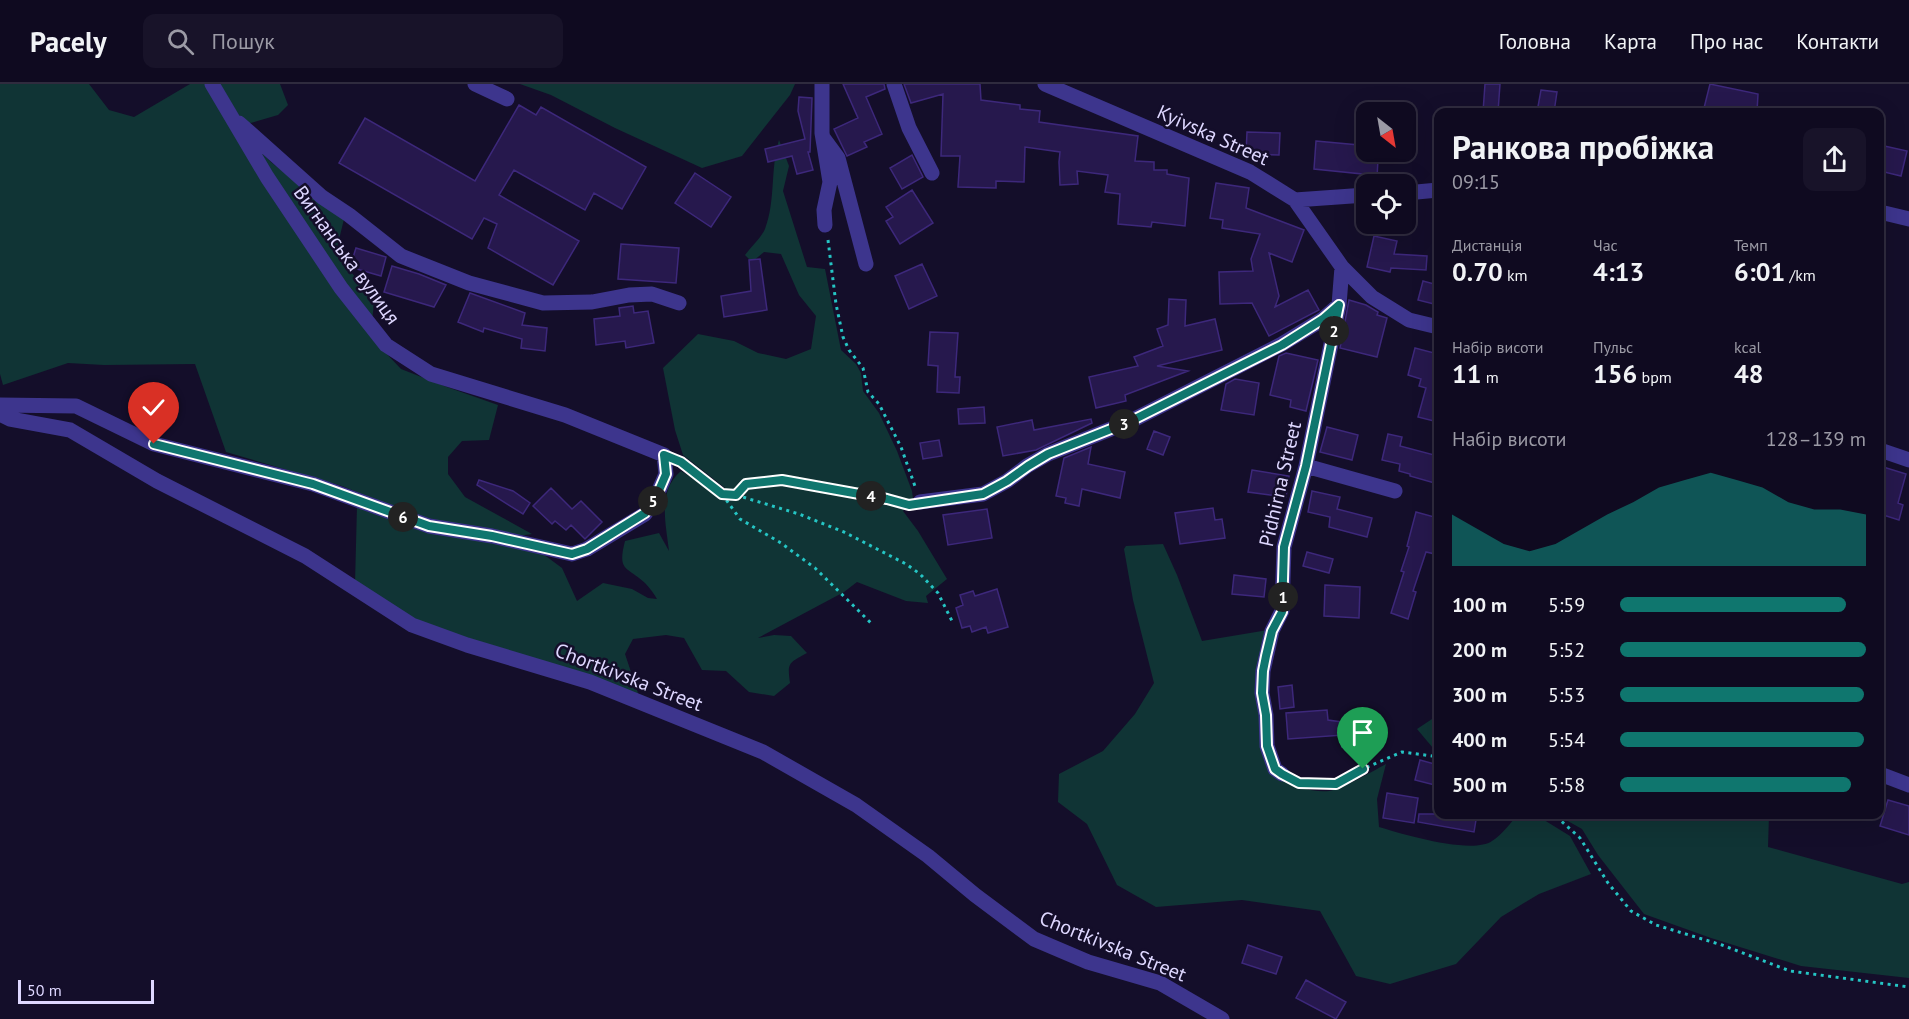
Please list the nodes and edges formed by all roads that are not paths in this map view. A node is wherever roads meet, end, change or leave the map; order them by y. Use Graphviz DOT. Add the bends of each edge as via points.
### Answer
graph roads {
  1 [pos="212,84"];
  2 [pos="474,84"];
  3 [pos="822,84"];
  4 [pos="894,84"];
  5 [pos="1046,84"];
  6 [pos="507,99"];
  7 [pos="229,115"];
  8 [pos="822,137"];
  9 [pos="932,173"];
  10 [pos="1434,190"];
  11 [pos="1416,192"];
  12 [pos="1356,196"];
  13 [pos="1295,200"];
  14 [pos="1884,213"];
  15 [pos="1909,219"];
  16 [pos="825,225"];
  17 [pos="866,264"];
  18 [pos="1342,267"];
  19 [pos="679,303"];
  20 [pos="1339,305"];
  21 [pos="1434,326"];
  22 [pos="0,405"];
  23 [pos="0,414"];
  24 [pos="1884,451"];
  25 [pos="1909,460"];
  26 [pos="1306,466"];
  27 [pos="1395,491"];
  28 [pos="920,502"];
  29 [pos="1282,774"];
  30 [pos="1884,776"];
  31 [pos="1909,785"];
  32 [pos="1222,1019"];
  1 -- 7 [label="street, Вигнанська вулиця"];
  2 -- 6 [label="street"];
  3 -- 8 [label="street"];
  4 -- 9 [label="street" via="909,128"];
  5 -- 13 [label="street, Kyivska Street" via="1250,172"];
  7 -- 19 [label="street" via="322,197 401,256 469,283 543,303 592,302 652,294"];
  7 -- 22 [label="street, Вигнанська вулиця" via="335,279 386,345 431,374 565,415 664,455 666,474 645,513 572,554 429,526 313,484 154,444 76,406"];
  8 -- 16 [label="street" via="830,182"];
  8 -- 17 [label="street" via="838,158"];
  10 -- 11 [label="street"];
  12 -- 13 [label="street"];
  13 -- 18 [label="street"];
  14 -- 15 [label="street"];
  18 -- 20 [label="street, Pidhirna Street"];
  18 -- 21 [label="street" via="1372,297 1409,320"];
  20 -- 26 [label="street, Pidhirna Street"];
  20 -- 28 [label="street" via="1282,345 1131,421 1048,454 983,494"];
  23 -- 32 [label="street, Chortkivska Street" via="70,430 157,481 305,556 412,625 590,682 763,752 856,805 1034,939 1088,962 1160,983"];
  24 -- 25 [label="street"];
  26 -- 27 [label="street"];
  26 -- 29 [label="street, Pidhirna Street" via="1284,547 1282,612 1272,631 1262,682 1267,746 1275,769"];
  30 -- 31 [label="street"];
}
